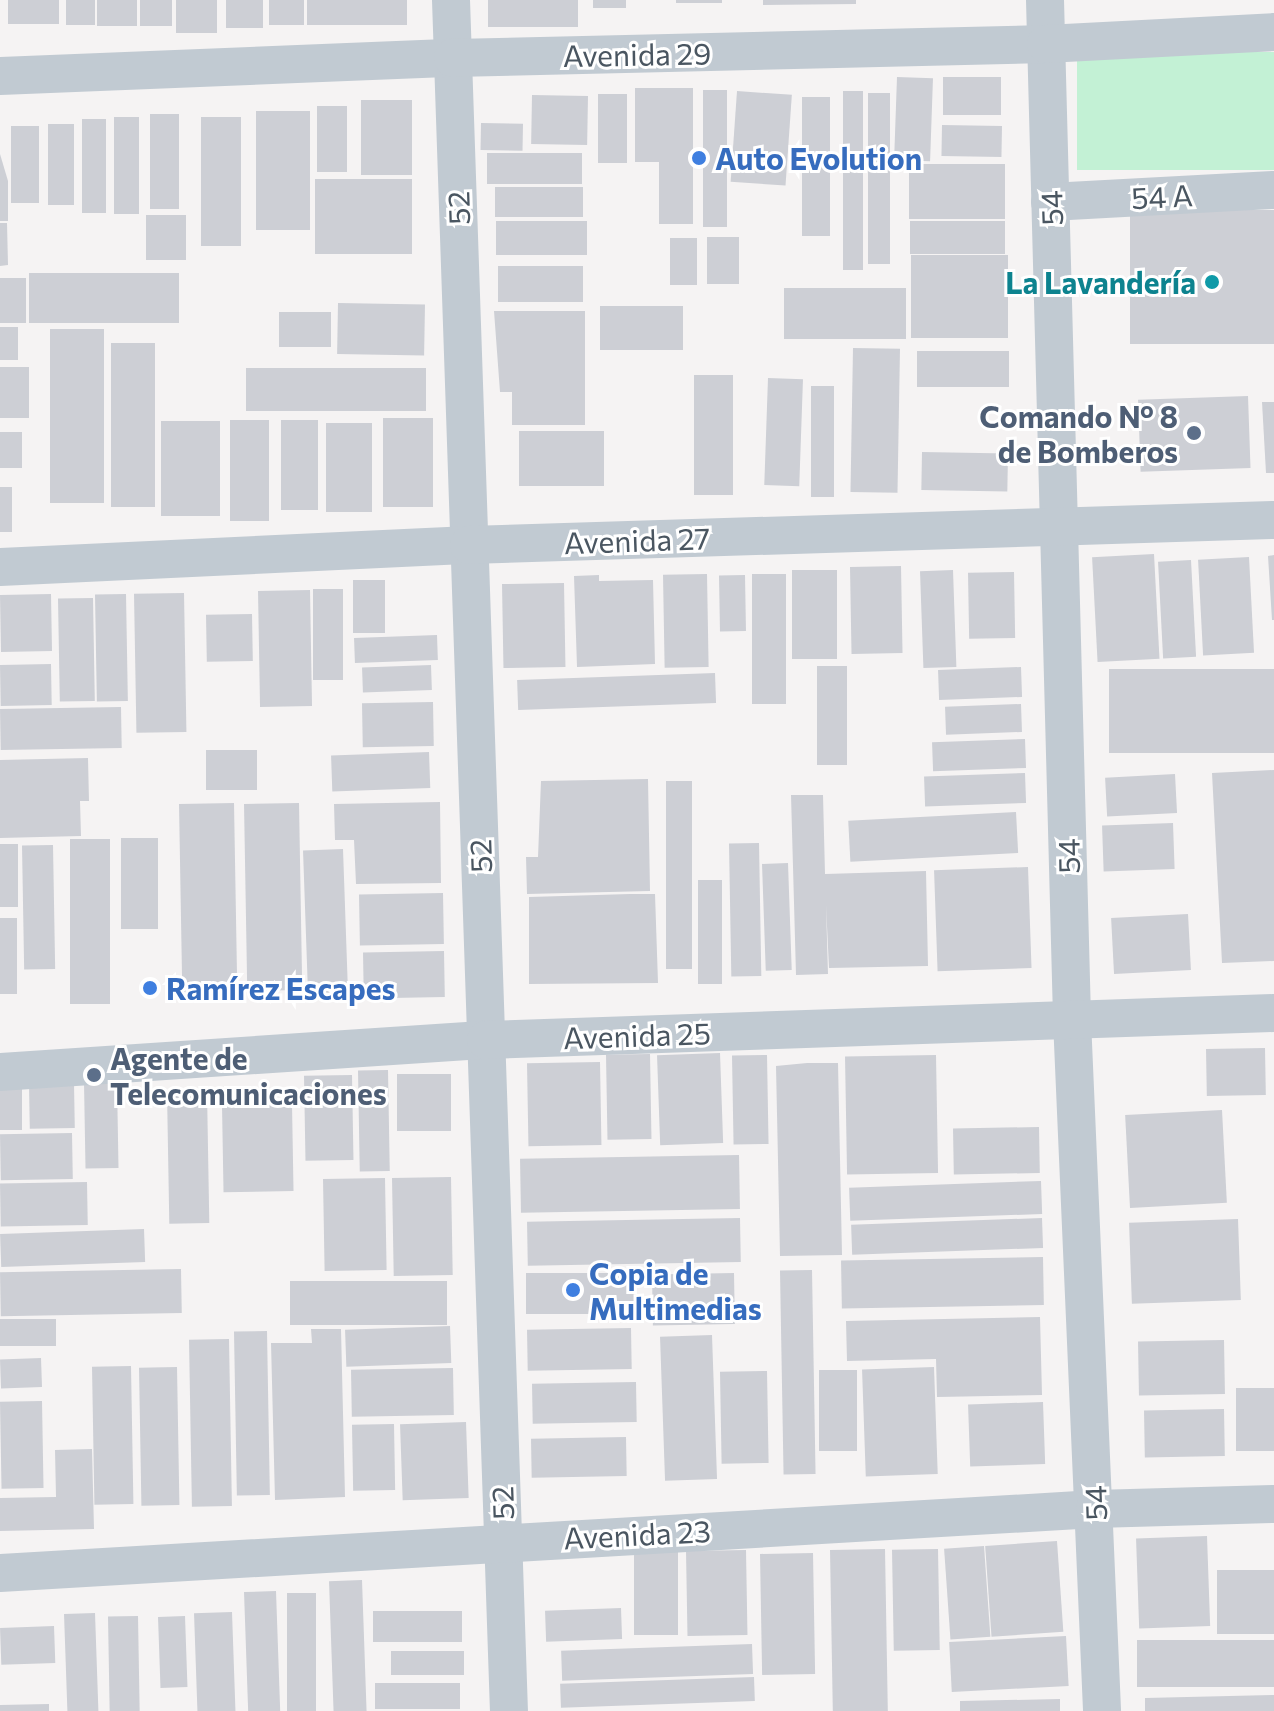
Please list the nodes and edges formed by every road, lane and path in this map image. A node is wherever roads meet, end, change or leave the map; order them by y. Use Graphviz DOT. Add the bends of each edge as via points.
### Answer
graph roads {
  1 [pos="451,0"];
  2 [pos="1045,0"];
  3 [pos="1274,32"];
  4 [pos="1046,44"];
  5 [pos="453,58"];
  6 [pos="0,76"];
  7 [pos="1274,190"];
  8 [pos="1050,202"];
  9 [pos="1274,520"];
  10 [pos="1060,527"];
  11 [pos="469,545"];
  12 [pos="0,567"];
  13 [pos="1274,1013"];
  14 [pos="1072,1020"];
  15 [pos="486,1040"];
  16 [pos="0,1072"];
  17 [pos="1274,1504"];
  18 [pos="1095,1509"];
  19 [pos="503,1542"];
  20 [pos="0,1573"];
  21 [pos="509,1711"];
  22 [pos="1102,1711"];
  1 -- 5 [label="street, 52"];
  2 -- 4 [label="street, 54"];
  3 -- 4 [label="street, Avenida 29"];
  4 -- 5 [label="street, Avenida 29"];
  4 -- 8 [label="street, 54"];
  5 -- 6 [label="street, Avenida 29"];
  5 -- 11 [label="street, 52"];
  7 -- 8 [label="street, 54 A"];
  8 -- 10 [label="street, 54"];
  9 -- 10 [label="street, Avenida 27"];
  10 -- 11 [label="street, Avenida 27"];
  10 -- 14 [label="street, 54"];
  11 -- 12 [label="street, Avenida 27"];
  11 -- 15 [label="street, 52"];
  13 -- 14 [label="street, Avenida 25"];
  14 -- 15 [label="street, Avenida 25"];
  14 -- 18 [label="street, 54"];
  15 -- 16 [label="street, Avenida 25"];
  15 -- 19 [label="street, 52"];
  17 -- 18 [label="street, Avenida 23"];
  18 -- 19 [label="street, Avenida 23"];
  18 -- 22 [label="street, 54"];
  19 -- 20 [label="street, Avenida 23"];
  19 -- 21 [label="street, 52"];
}
